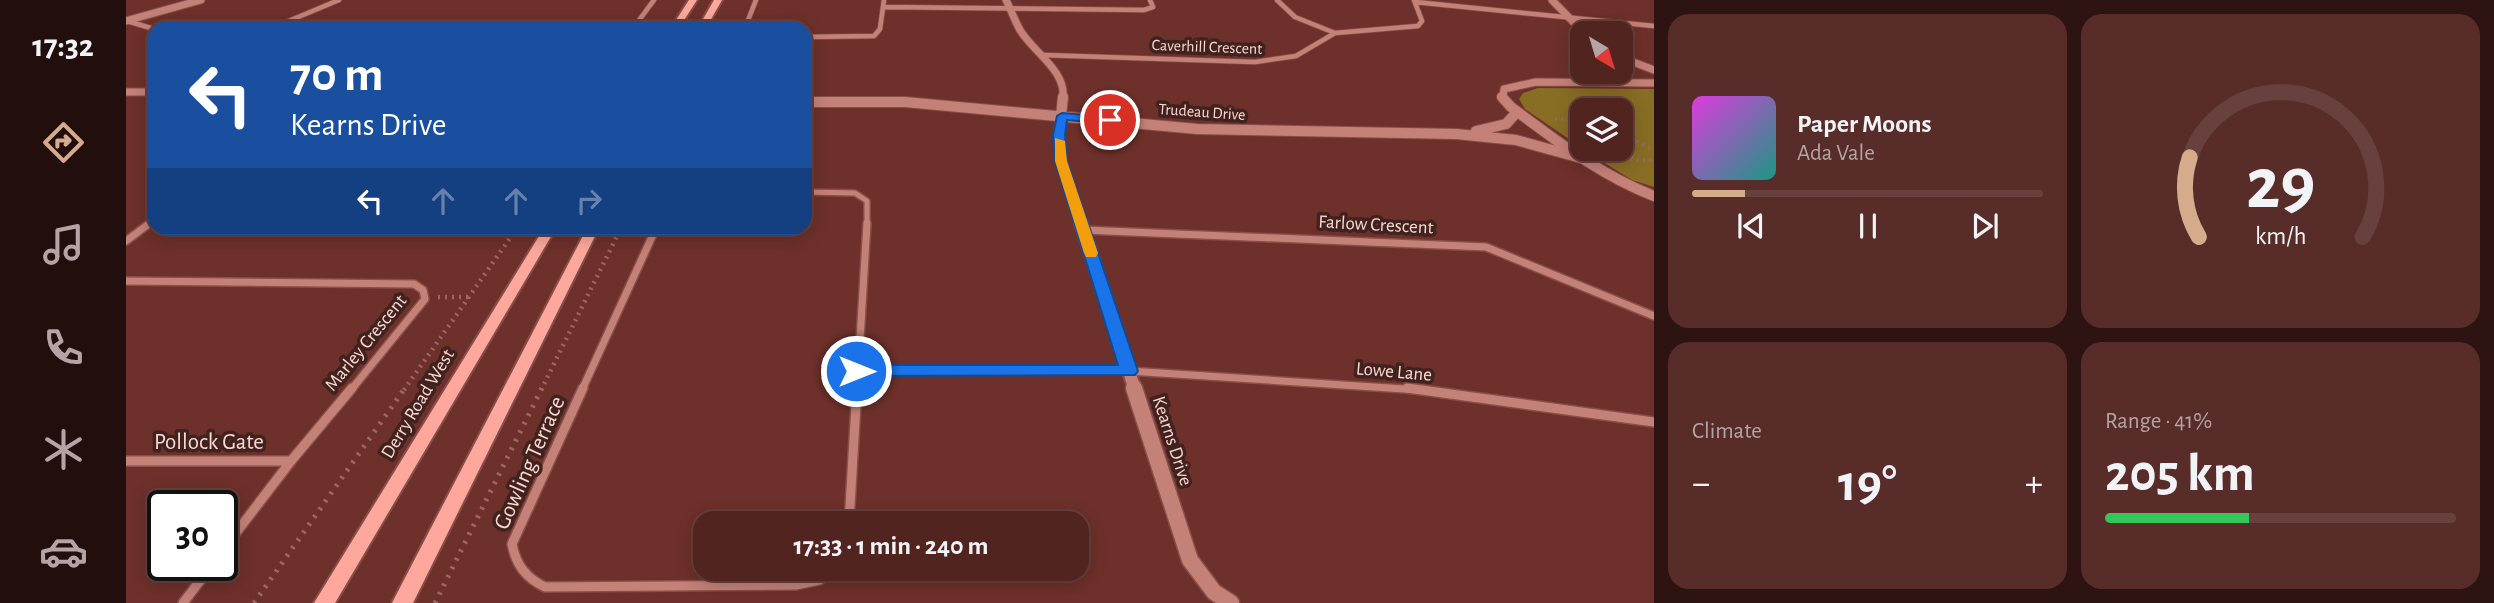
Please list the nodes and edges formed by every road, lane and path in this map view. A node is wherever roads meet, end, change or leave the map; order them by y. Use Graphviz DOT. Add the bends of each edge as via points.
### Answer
graph roads {
  1 [pos="201,0"];
  2 [pos="339,0"];
  3 [pos="654,0"];
  4 [pos="693,0"];
  5 [pos="718,0"];
  6 [pos="756,0"];
  7 [pos="884,0"];
  8 [pos="1150,0"];
  9 [pos="1277,0"];
  10 [pos="1552,0"];
  11 [pos="1415,1"];
  12 [pos="1007,4"];
  13 [pos="883,7"];
  14 [pos="1564,16"];
  15 [pos="126,21"];
  16 [pos="289,21"];
  17 [pos="638,21"];
  18 [pos="680,21"];
  19 [pos="706,21"];
  20 [pos="748,21"];
  21 [pos="1570,21"];
  22 [pos="1654,26"];
  23 [pos="147,27"];
  24 [pos="1335,33"];
  25 [pos="812,37"];
  26 [pos="1043,55"];
  27 [pos="1633,62"];
  28 [pos="1654,70"];
  29 [pos="1570,82"];
  30 [pos="1633,83"];
  31 [pos="1654,83"];
  32 [pos="126,92"];
  33 [pos="147,92"];
  34 [pos="812,97"];
  35 [pos="821,100"];
  36 [pos="812,101"];
  37 [pos="1517,112"];
  38 [pos="1062,116"];
  39 [pos="1456,134"];
  40 [pos="1633,139"];
  41 [pos="1570,150"];
  42 [pos="1654,151"];
  43 [pos="1570,155"];
  44 [pos="1633,156"];
  45 [pos="1647,160"];
  46 [pos="1586,161"];
  47 [pos="812,192"];
  48 [pos="1654,196"];
  49 [pos="147,225"];
  50 [pos="1084,230"];
  51 [pos="512,235"];
  52 [pos="546,235"];
  53 [pos="589,235"];
  54 [pos="618,235"];
  55 [pos="653,235"];
  56 [pos="126,241"];
  57 [pos="126,281"];
  58 [pos="469,296"];
  59 [pos="425,299"];
  60 [pos="1654,318"];
  61 [pos="856,371"];
  62 [pos="1129,371"];
  63 [pos="1654,422"];
  64 [pos="126,461"];
  65 [pos="291,461"];
  66 [pos="850,511"];
  67 [pos="238,530"];
  68 [pos="200,581"];
  69 [pos="814,581"];
  70 [pos="183,603"];
  71 [pos="254,603"];
  72 [pos="324,603"];
  73 [pos="402,603"];
  74 [pos="435,603"];
  75 [pos="1231,603"];
  1 -- 15 [label="street"];
  2 -- 16 [label="street"];
  3 -- 17 [label="street"];
  4 -- 18 [label="main road"];
  5 -- 19 [label="main road"];
  6 -- 20 [label="street"];
  7 -- 13 [label="street"];
  8 -- 12 [label="street" via="1153,7 1144,10"];
  9 -- 24 [label="street" via="1295,18"];
  10 -- 14 [label="street"];
  11 -- 14 [label="street"];
  11 -- 24 [label="street, Caverhill Crescent" via="1422,21 1418,26"];
  12 -- 13 [label="street"];
  12 -- 26 [label="street, Kearns Drive" via="1021,32"];
  13 -- 25 [label="street" via="880,29 874,36"];
  14 -- 21 [label="street"];
  14 -- 22 [label="street"];
  15 -- 23 [label="street"];
  24 -- 26 [label="street, Caverhill Crescent" via="1296,56 1270,61"];
  26 -- 38 [label="street, Kearns Drive" via="1064,88"];
  27 -- 28 [label="street"];
  29 -- 37 [label="street" via="1536,82 1504,89 1502,97"];
  30 -- 31 [label="street"];
  32 -- 33 [label="street"];
  34 -- 35 [label="street, Trudeau Drive"];
  35 -- 36 [label="street, Trudeau Drive"];
  35 -- 38 [label="street, Trudeau Drive" via="905,102"];
  37 -- 39 [label="street, Trudeau Drive" via="1506,124"];
  37 -- 41 [label="street, Trudeau Drive"];
  38 -- 39 [label="street, Trudeau Drive" via="1247,131"];
  38 -- 50 [label="street, Kearns Drive" via="1061,161"];
  39 -- 43 [label="street, Trudeau Drive" via="1516,141"];
  40 -- 42 [label="path"];
  44 -- 45 [label="path"];
  46 -- 48 [label="street, Trudeau Drive" via="1624,185"];
  47 -- 61 [label="street" via="855,193 867,201"];
  49 -- 56 [label="street"];
  50 -- 60 [label="street, Farlow Crescent" via="1486,247"];
  50 -- 62 [label="street, Kearns Drive"];
  51 -- 58 [label="path"];
  52 -- 72 [label="main road, Derry Road West"];
  53 -- 73 [label="main road"];
  54 -- 74 [label="path"];
  55 -- 69 [label="street, Gowling Terrace" via="512,544 514,560 532,582 545,587 796,585"];
  57 -- 59 [label="street, Marley Crescent" via="398,282 414,284 423,290"];
  58 -- 59 [label="path"];
  58 -- 71 [label="path"];
  59 -- 65 [label="street, Marley Crescent"];
  61 -- 62 [label="street, Lowe Lane"];
  61 -- 66 [label="street"];
  62 -- 63 [label="street, Lowe Lane" via="1400,387"];
  62 -- 75 [label="street, Kearns Drive" via="1190,559 1214,592"];
  64 -- 65 [label="street, Pollock Gate"];
  65 -- 67 [label="street, Marley Crescent"];
  68 -- 70 [label="street"];
}
